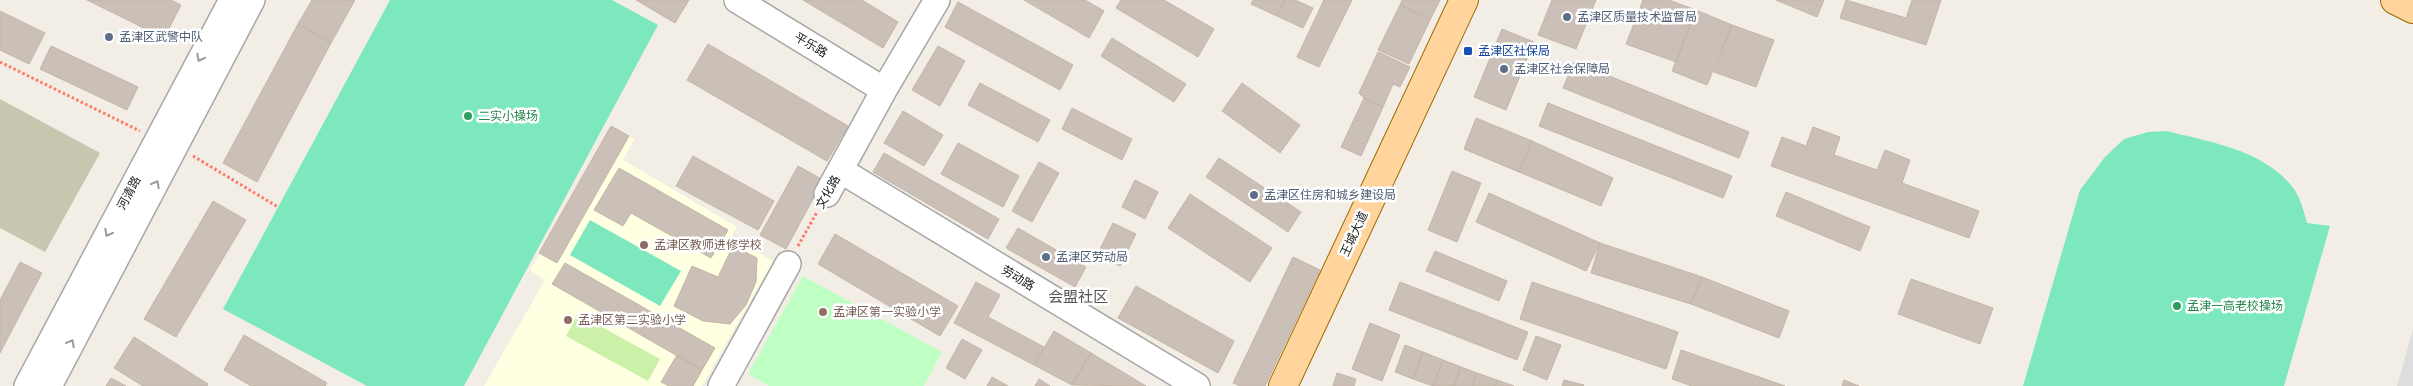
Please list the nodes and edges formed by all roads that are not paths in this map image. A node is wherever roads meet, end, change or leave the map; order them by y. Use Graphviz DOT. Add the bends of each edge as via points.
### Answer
graph roads {
  1 [pos="232,0"];
  2 [pos="252,0"];
  3 [pos="737,0"];
  4 [pos="937,0"];
  5 [pos="1464,0"];
  6 [pos="1478,0"];
  7 [pos="2395,0"];
  8 [pos="2413,10"];
  9 [pos="884,90"];
  10 [pos="840,170"];
  11 [pos="827,194"];
  12 [pos="788,264"];
  13 [pos="28,386"];
  14 [pos="49,386"];
  15 [pos="721,386"];
  16 [pos="1197,386"];
  17 [pos="1283,386"];
  18 [pos="1297,386"];
  1 -- 13 [label="street, 河清路, one-way"];
  14 -- 2 [label="street, 河清路, one-way"];
  3 -- 9 [label="street, 平乐路"];
  4 -- 9 [label="street, 文化路"];
  5 -- 17 [label="main road, 王城大道"];
  6 -- 18 [label="main road, 王城大道"];
  7 -- 8 [label="main road"];
  9 -- 10 [label="street, 文化路"];
  10 -- 11 [label="street, 文化路"];
  10 -- 16 [label="street, 劳动路"];
  12 -- 15 [label="street"];
}
